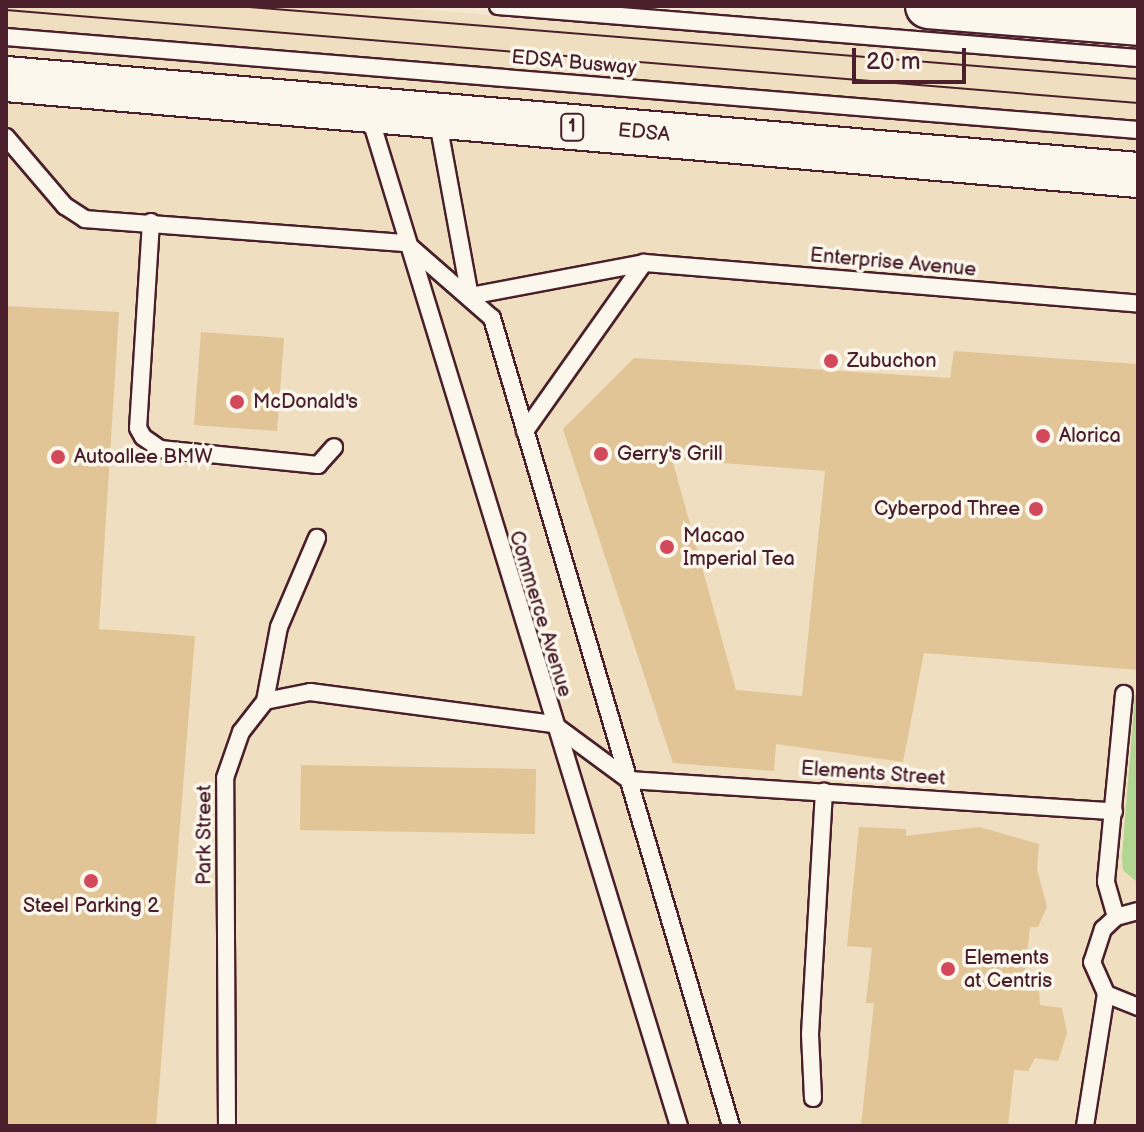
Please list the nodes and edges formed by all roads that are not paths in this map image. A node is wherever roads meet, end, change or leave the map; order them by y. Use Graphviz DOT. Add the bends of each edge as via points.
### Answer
graph roads {
  1 [pos="498,6"];
  2 [pos="928,6"];
  3 [pos="1138,23"];
  4 [pos="6,37"];
  5 [pos="1138,58"];
  6 [pos="6,79"];
  7 [pos="368,111"];
  8 [pos="437,115"];
  9 [pos="1138,130"];
  10 [pos="6,137"];
  11 [pos="1138,175"];
  12 [pos="151,222"];
  13 [pos="406,243"];
  14 [pos="644,263"];
  15 [pos="470,296"];
  16 [pos="1138,304"];
  17 [pos="525,431"];
  18 [pos="334,447"];
  19 [pos="317,538"];
  20 [pos="1124,694"];
  21 [pos="265,701"];
  22 [pos="553,724"];
  23 [pos="629,780"];
  24 [pos="824,791"];
  25 [pos="1114,811"];
  26 [pos="1138,911"];
  27 [pos="1116,917"];
  28 [pos="1106,994"];
  29 [pos="1138,1007"];
  30 [pos="813,1098"];
  31 [pos="227,1126"];
  32 [pos="679,1126"];
  33 [pos="731,1126"];
  34 [pos="1085,1126"];
  1 -- 5 [label="lane"];
  2 -- 3 [label="highway"];
  4 -- 9 [label="lane, EDSA Busway"];
  6 -- 7 [label="highway, EDSA / 1"];
  7 -- 8 [label="highway, EDSA / 1"];
  7 -- 13 [label="lane, Commerce Avenue"];
  8 -- 11 [label="highway, EDSA / 1"];
  8 -- 15 [label="lane, Commerce Avenue"];
  10 -- 12 [label="lane" via="65,206 85,219"];
  12 -- 13 [label="lane"];
  12 -- 18 [label="lane" via="138,428 143,437 160,449 318,465"];
  13 -- 15 [label="lane"];
  13 -- 22 [label="lane, Commerce Avenue"];
  14 -- 15 [label="lane, Enterprise Avenue"];
  14 -- 16 [label="lane, Enterprise Avenue"];
  14 -- 17 [label="lane"];
  15 -- 17 [label="lane, Commerce Avenue" via="492,318"];
  17 -- 23 [label="lane, Commerce Avenue"];
  19 -- 21 [label="lane" via="279,627"];
  20 -- 25 [label="lane"];
  21 -- 22 [label="lane" via="310,692"];
  21 -- 31 [label="lane, Park Street" via="241,732 225,778"];
  22 -- 23 [label="lane"];
  22 -- 32 [label="lane, Commerce Avenue"];
  23 -- 24 [label="lane, Elements Street"];
  23 -- 33 [label="lane, Commerce Avenue"];
  24 -- 25 [label="lane, Elements Street"];
  24 -- 30 [label="lane" via="810,1034"];
  25 -- 27 [label="lane" via="1106,881"];
  26 -- 27 [label="lane"];
  27 -- 28 [label="lane" via="1103,929 1093,953 1097,979"];
  28 -- 29 [label="lane"];
  28 -- 34 [label="lane"];
}
